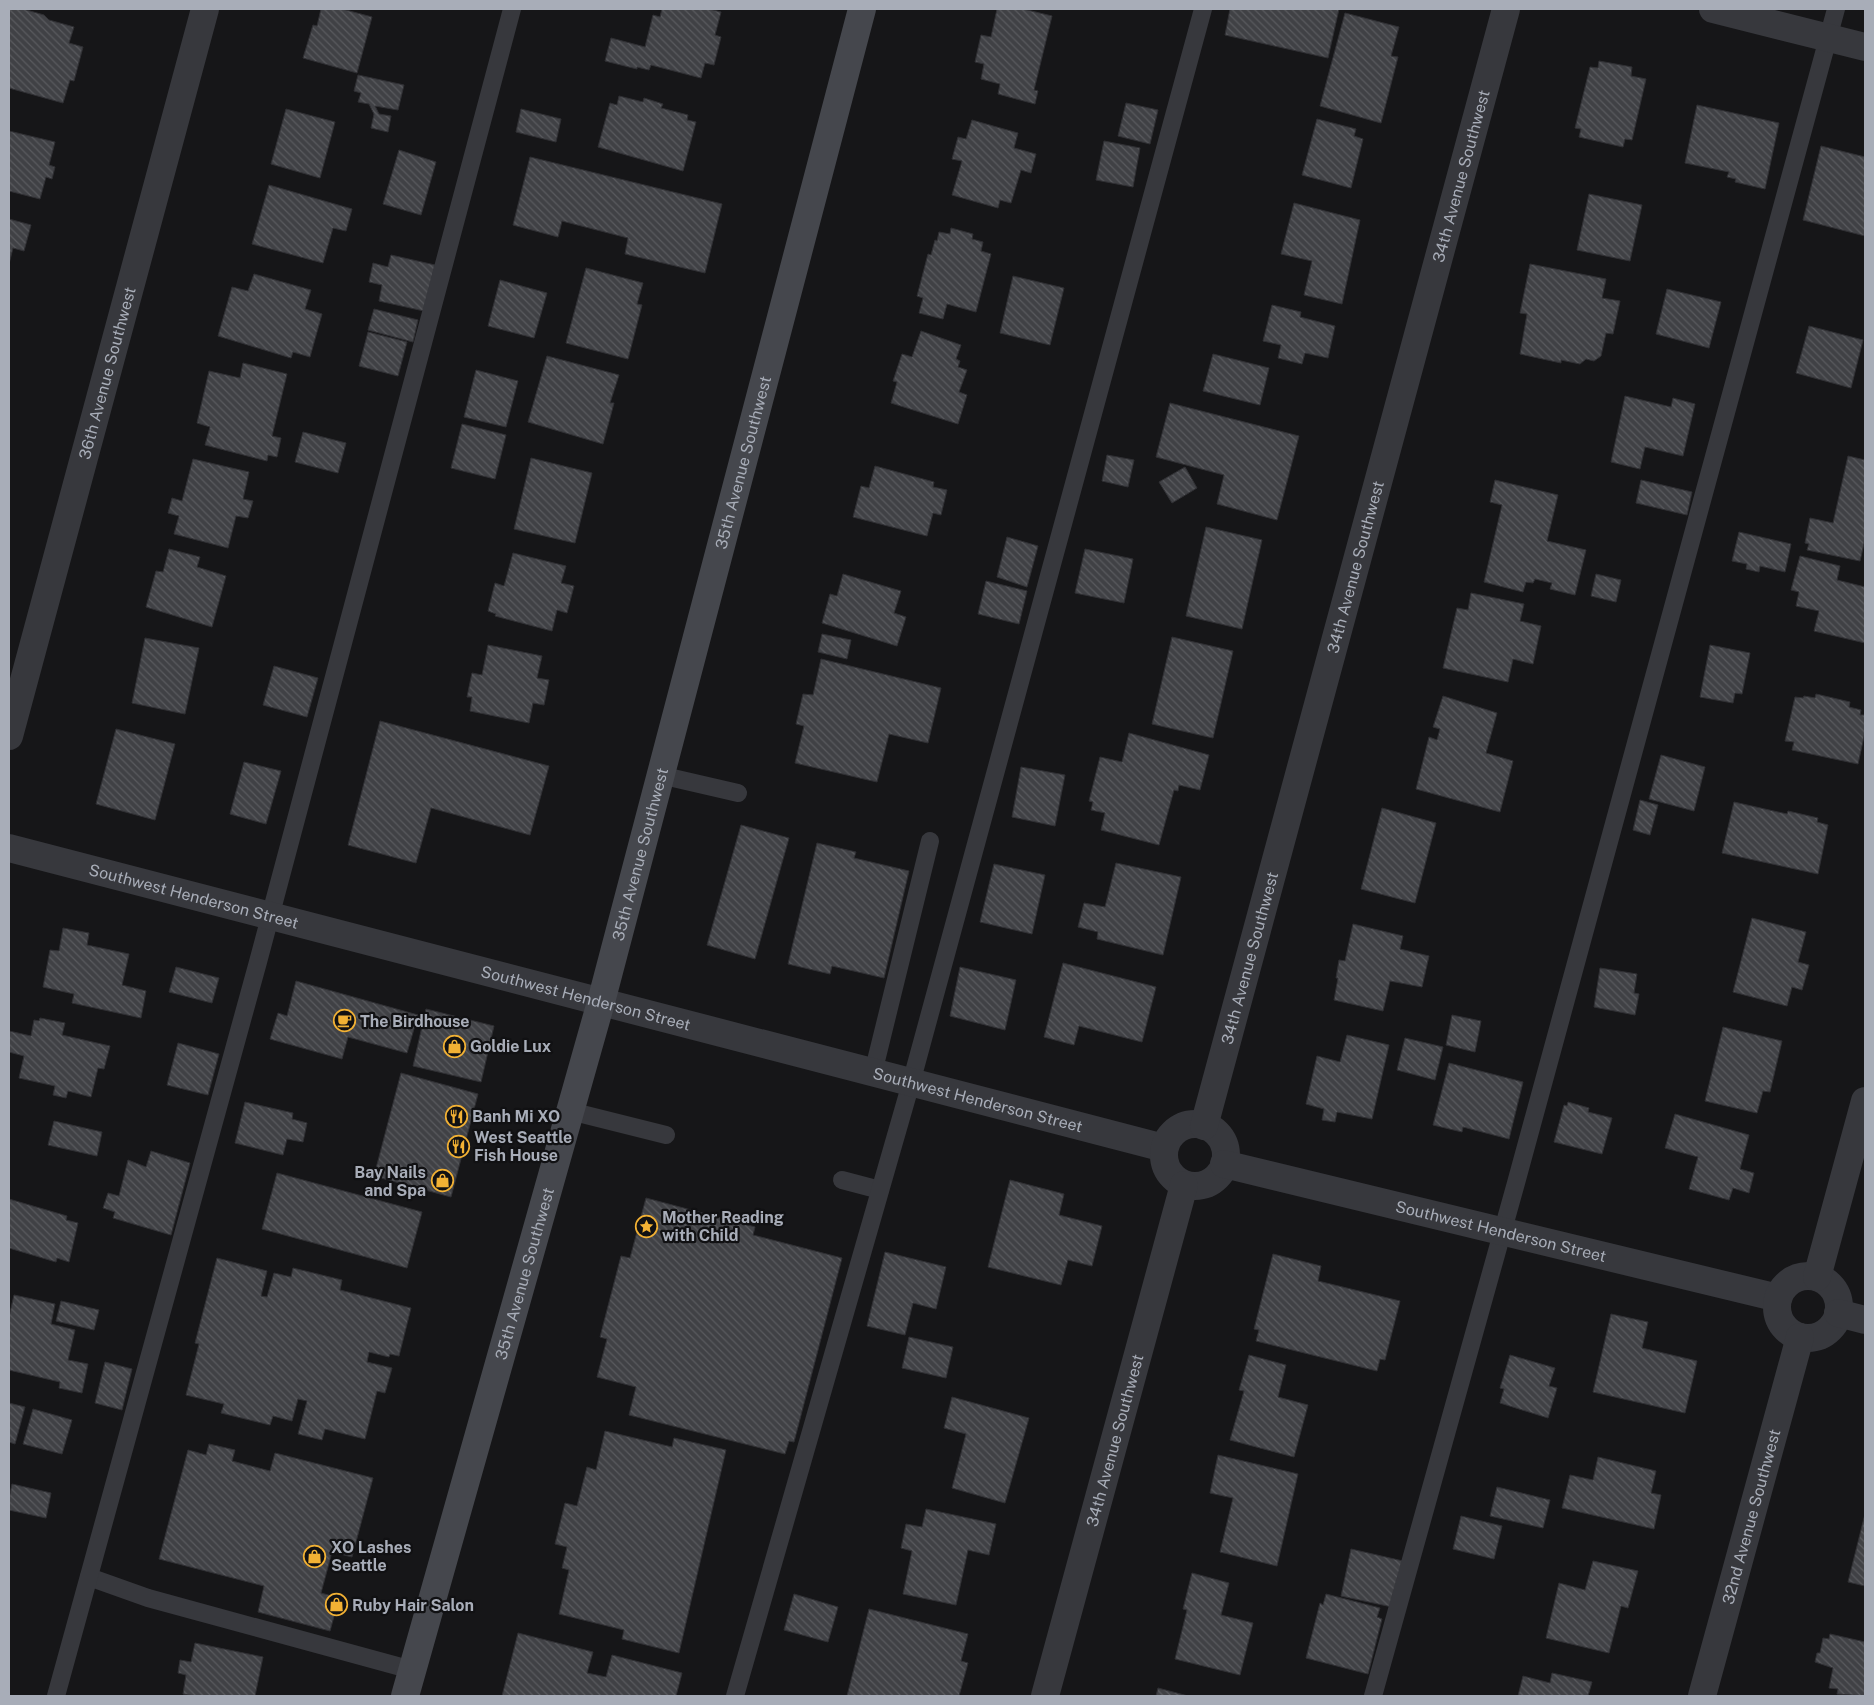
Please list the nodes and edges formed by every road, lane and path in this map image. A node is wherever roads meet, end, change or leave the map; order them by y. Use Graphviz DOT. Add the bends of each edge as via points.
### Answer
graph roads {
  1 [pos="205,9"];
  2 [pos="512,9"];
  3 [pos="862,9"];
  4 [pos="1203,9"];
  5 [pos="1506,9"];
  6 [pos="1713,9"];
  7 [pos="1836,9"];
  8 [pos="1829,38"];
  9 [pos="1865,48"];
  10 [pos="9,736"];
  11 [pos="660,774"];
  12 [pos="738,793"];
  13 [pos="930,841"];
  14 [pos="9,848"];
  15 [pos="270,916"];
  16 [pos="601,1002"];
  17 [pos="873,1073"];
  18 [pos="911,1083"];
  19 [pos="1865,1101"];
  20 [pos="570,1111"];
  21 [pos="1204,1126"];
  22 [pos="666,1135"];
  23 [pos="1164,1148"];
  24 [pos="1224,1164"];
  25 [pos="842,1180"];
  26 [pos="1184,1185"];
  27 [pos="880,1190"];
  28 [pos="1503,1230"];
  29 [pos="1818,1277"];
  30 [pos="1778,1298"];
  31 [pos="1838,1313"];
  32 [pos="1865,1320"];
  33 [pos="1800,1337"];
  34 [pos="89,1577"];
  35 [pos="412,1670"];
  36 [pos="56,1696"];
  37 [pos="405,1696"];
  38 [pos="735,1696"];
  39 [pos="1045,1696"];
  40 [pos="1373,1696"];
  41 [pos="1702,1696"];
  1 -- 10 [label="street, 36th Avenue Southwest"];
  2 -- 15 [label="lane"];
  3 -- 11 [label="main road, 35th Avenue Southwest"];
  4 -- 18 [label="lane"];
  5 -- 21 [label="street, 34th Avenue Southwest"];
  6 -- 8 [label="street"];
  7 -- 8 [label="lane"];
  8 -- 9 [label="street"];
  8 -- 28 [label="lane"];
  11 -- 12 [label="lane"];
  11 -- 16 [label="main road, 35th Avenue Southwest"];
  13 -- 17 [label="lane"];
  14 -- 15 [label="street, Southwest Henderson Street"];
  15 -- 16 [label="street, Southwest Henderson Street"];
  15 -- 34 [label="lane"];
  16 -- 17 [label="street, Southwest Henderson Street"];
  16 -- 20 [label="main road, 35th Avenue Southwest"];
  17 -- 18 [label="street, Southwest Henderson Street"];
  18 -- 23 [label="street, Southwest Henderson Street"];
  18 -- 27 [label="lane"];
  19 -- 29 [label="street"];
  20 -- 22 [label="lane"];
  20 -- 35 [label="main road, 35th Avenue Southwest"];
  21 -- 23 [label="street" via="1184,1126 1175,1131"];
  21 -- 24 [label="street" via="1214,1130 1225,1147"];
  23 -- 26 [label="street" via="1166,1167 1171,1176"];
  24 -- 26 [label="street" via="1218,1177 1209,1183"];
  24 -- 28 [label="street, Southwest Henderson Street"];
  25 -- 27 [label="lane"];
  26 -- 39 [label="street, 34th Avenue Southwest"];
  27 -- 38 [label="lane"];
  28 -- 30 [label="street, Southwest Henderson Street"];
  28 -- 40 [label="lane"];
  29 -- 30 [label="street" via="1797,1277 1789,1282"];
  29 -- 31 [label="street" via="1834,1290"];
  30 -- 33 [label="street" via="1777,1308 1784,1326"];
  31 -- 32 [label="street"];
  31 -- 33 [label="street" via="1833,1325 1821,1336"];
  33 -- 41 [label="street, 32nd Avenue Southwest"];
  34 -- 35 [label="lane" via="148,1598"];
  34 -- 36 [label="lane"];
  35 -- 37 [label="main road, 35th Avenue Southwest"];
}
